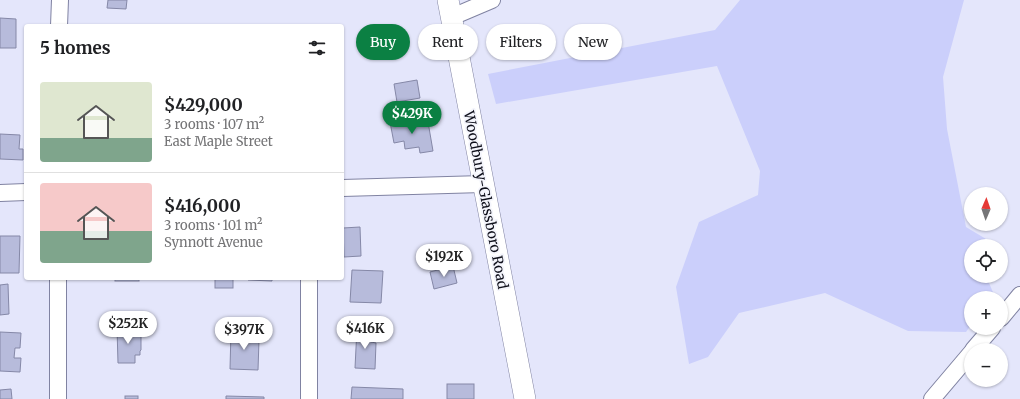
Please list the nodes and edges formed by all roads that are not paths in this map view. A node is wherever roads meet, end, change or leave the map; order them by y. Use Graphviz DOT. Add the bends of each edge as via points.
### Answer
graph roads {
  1 [pos="60,0"];
  2 [pos="492,0"];
  3 [pos="450,9"];
  4 [pos="59,24"];
  5 [pos="483,184"];
  6 [pos="344,188"];
  7 [pos="24,192"];
  8 [pos="0,193"];
  9 [pos="58,280"];
  10 [pos="310,280"];
  11 [pos="1020,295"];
  12 [pos="1008,310"];
  13 [pos="986,335"];
  14 [pos="979,343"];
  15 [pos="964,361"];
  16 [pos="58,399"];
  17 [pos="309,399"];
  18 [pos="524,399"];
  19 [pos="932,399"];
  1 -- 4 [label="street"];
  2 -- 3 [label="street"];
  3 -- 5 [label="main road, Woodbury-Glassboro Road"];
  5 -- 6 [label="street"];
  5 -- 18 [label="main road, Woodbury-Glassboro Road"];
  7 -- 8 [label="street"];
  9 -- 16 [label="street"];
  10 -- 17 [label="street"];
  11 -- 12 [label="street"];
  13 -- 14 [label="street"];
  15 -- 19 [label="street"];
}
